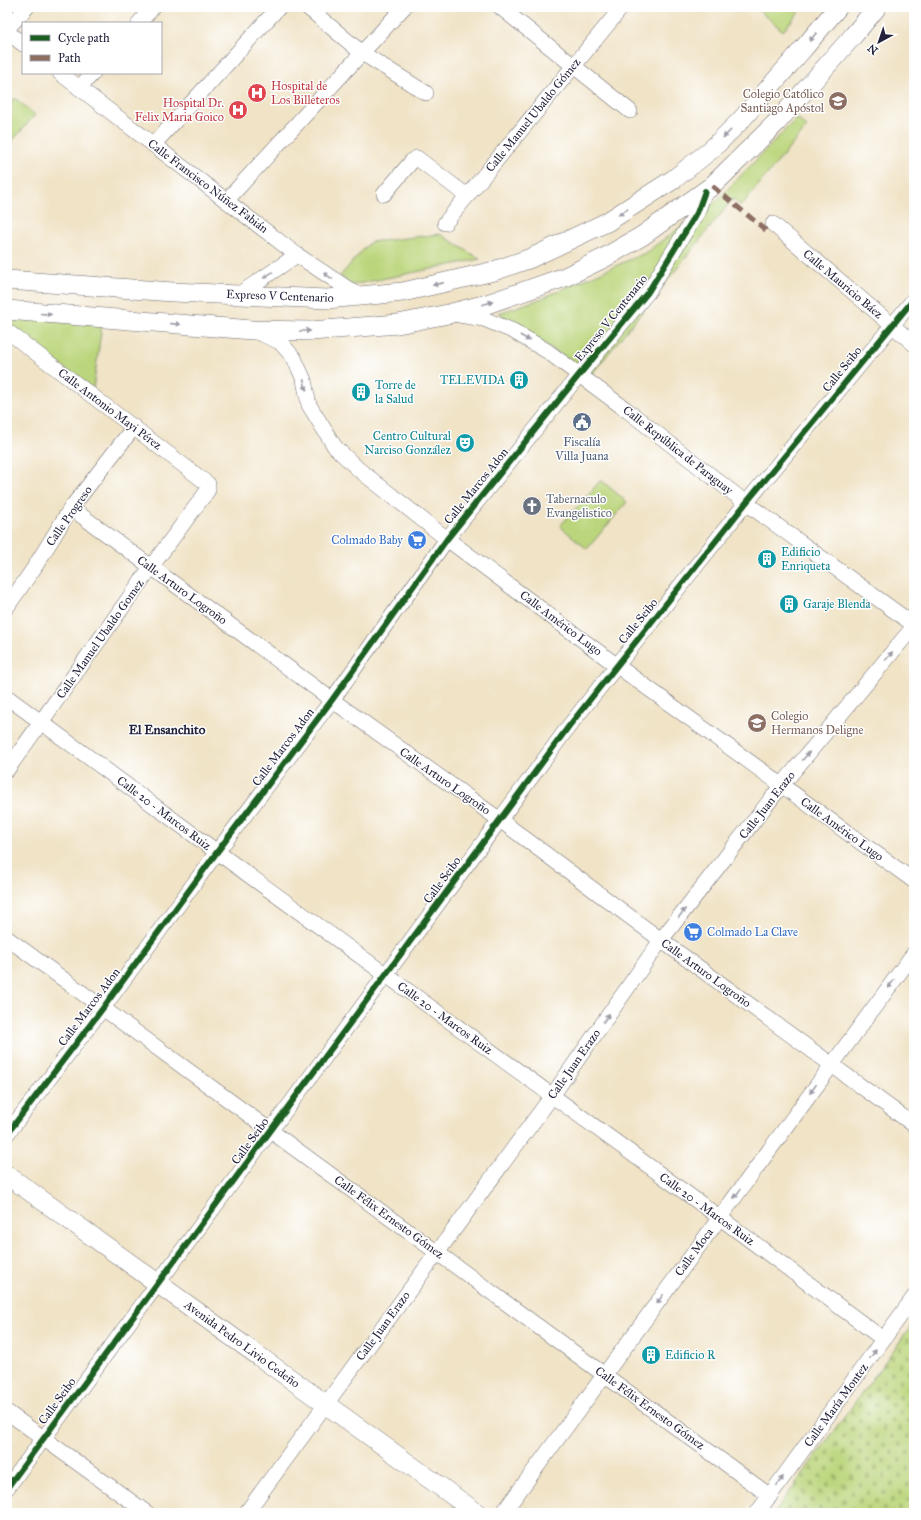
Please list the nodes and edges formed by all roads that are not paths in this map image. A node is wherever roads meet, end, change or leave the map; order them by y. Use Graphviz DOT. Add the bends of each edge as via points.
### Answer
graph roads {
  1 [pos="27,7"];
  2 [pos="153,7"];
  3 [pos="279,7"];
  4 [pos="307,7"];
  5 [pos="404,7"];
  6 [pos="500,7"];
  7 [pos="622,7"];
  8 [pos="838,7"];
  9 [pos="877,7"];
  10 [pos="140,22"];
  11 [pos="7,30"];
  12 [pos="22,43"];
  13 [pos="362,53"];
  14 [pos="573,65"];
  15 [pos="61,74"];
  16 [pos="92,74"];
  17 [pos="79,88"];
  18 [pos="426,93"];
  19 [pos="630,111"];
  20 [pos="154,144"];
  21 [pos="705,191"];
  22 [pos="384,194"];
  23 [pos="467,196"];
  24 [pos="227,200"];
  25 [pos="445,223"];
  26 [pos="773,224"];
  27 [pos="297,255"];
  28 [pos="7,280"];
  29 [pos="238,295"];
  30 [pos="359,296"];
  31 [pos="914,299"];
  32 [pos="7,310"];
  33 [pos="448,314"];
  34 [pos="892,325"];
  35 [pos="252,330"];
  36 [pos="7,331"];
  37 [pos="914,344"];
  38 [pos="579,374"];
  39 [pos="134,427"];
  40 [pos="208,490"];
  41 [pos="746,503"];
  42 [pos="71,508"];
  43 [pos="448,539"];
  44 [pos="151,567"];
  45 [pos="7,607"];
  46 [pos="914,625"];
  47 [pos="616,665"];
  48 [pos="7,696"];
  49 [pos="332,700"];
  50 [pos="41,722"];
  51 [pos="7,770"];
  52 [pos="782,785"];
  53 [pos="500,820"];
  54 [pos="216,852"];
  55 [pos="914,881"];
  56 [pos="7,938"];
  57 [pos="661,940"];
  58 [pos="914,953"];
  59 [pos="386,975"];
  60 [pos="103,1008"];
  61 [pos="831,1065"];
  62 [pos="552,1096"];
  63 [pos="914,1125"];
  64 [pos="270,1131"];
  65 [pos="7,1134"];
  66 [pos="7,1175"];
  67 [pos="719,1217"];
  68 [pos="438,1253"];
  69 [pos="158,1284"];
  70 [pos="914,1297"];
  71 [pos="884,1339"];
  72 [pos="604,1374"];
  73 [pos="326,1404"];
  74 [pos="7,1412"];
  75 [pos="44,1438"];
  76 [pos="7,1488"];
  77 [pos="770,1496"];
  78 [pos="147,1513"];
  79 [pos="246,1513"];
  80 [pos="477,1513"];
  81 [pos="503,1513"];
  82 [pos="757,1513"];
  1 -- 11 [label="street"];
  2 -- 10 [label="street"];
  3 -- 20 [label="street"];
  4 -- 13 [label="street"];
  5 -- 13 [label="street"];
  6 -- 14 [label="street"];
  7 -- 14 [label="street, Calle Manuel Ubaldo Gómez"];
  8 -- 30 [label="main road, Expreso V Centenario, one-way" via="741,120 712,149 674,179 607,222 531,258 494,271 403,292"];
  9 -- 21 [label="main road, Expreso V Centenario" via="777,122"];
  11 -- 12 [label="street"];
  13 -- 18 [label="street"];
  13 -- 24 [label="street"];
  14 -- 19 [label="street"];
  14 -- 23 [label="street, Calle Manuel Ubaldo Gómez"];
  15 -- 17 [label="street, Calle Francisco Núñez Fabián"];
  16 -- 17 [label="street"];
  17 -- 20 [label="street, Calle Francisco Núñez Fabián"];
  20 -- 24 [label="street, Calle Francisco Núñez Fabián"];
  33 -- 21 [label="main road, Expreso V Centenario, one-way" via="487,304 565,277 642,236"];
  21 -- 38 [label="street, Expreso V Centenario" via="697,212 648,292"];
  22 -- 23 [label="street" via="412,160 417,158"];
  23 -- 25 [label="street, Calle Manuel Ubaldo Gómez"];
  24 -- 27 [label="street, Calle Francisco Núñez Fabián"];
  26 -- 34 [label="street, Calle Mauricio Báez"];
  27 -- 29 [label="street, one-way"];
  30 -- 27 [label="street, Calle Francisco Núñez Fabián, one-way"];
  28 -- 29 [label="main road, Expreso V Centenario"];
  29 -- 30 [label="main road, Expreso V Centenario" via="327,299"];
  31 -- 34 [label="street, Calle Seibo"];
  32 -- 35 [label="main road, Expreso V Centenario, one-way"];
  35 -- 33 [label="main road, Expreso V Centenario, one-way" via="311,331 390,325"];
  33 -- 38 [label="street, Calle República de Paraguay, one-way" via="484,319 513,332 547,351"];
  34 -- 37 [label="street, Calle Mauricio Báez"];
  34 -- 41 [label="street, Calle Seibo"];
  35 -- 43 [label="street, Calle Américo Lugo, one-way" via="280,342 294,358 304,380 309,405 335,447 358,469"];
  36 -- 39 [label="street, Calle Antonio Mayi Pérez"];
  38 -- 41 [label="street, Calle República de Paraguay"];
  38 -- 43 [label="street, Calle Marcos Adon"];
  39 -- 40 [label="street, Calle Antonio Mayi Pérez" via="208,484"];
  39 -- 42 [label="street, Calle Progreso"];
  40 -- 44 [label="street, Calle Manuel Ubaldo Gomez"];
  41 -- 46 [label="street, Calle República de Paraguay"];
  41 -- 47 [label="street, Calle Seibo"];
  42 -- 44 [label="street, Calle Arturo Logroño"];
  42 -- 45 [label="street, Calle Progreso"];
  43 -- 47 [label="street, Calle Américo Lugo"];
  43 -- 49 [label="street, Calle Marcos Adon"];
  44 -- 49 [label="street, Calle Arturo Logroño"];
  44 -- 50 [label="street, Calle Manuel Ubaldo Gomez"];
  52 -- 46 [label="street, Calle Juan Erazo, one-way"];
  47 -- 52 [label="street, Calle Américo Lugo"];
  47 -- 53 [label="street, Calle Seibo"];
  48 -- 50 [label="street, Calle 20 - Marcos Ruiz"];
  49 -- 53 [label="street, Calle Arturo Logroño"];
  49 -- 54 [label="street, Calle Marcos Adon"];
  50 -- 51 [label="street, Calle Manuel Ubaldo Gomez"];
  50 -- 54 [label="street, Calle 20 - Marcos Ruiz"];
  52 -- 55 [label="street, Calle Américo Lugo"];
  57 -- 52 [label="street, Calle Juan Erazo, one-way"];
  53 -- 57 [label="street, Calle Arturo Logroño"];
  53 -- 59 [label="street, Calle Seibo"];
  54 -- 59 [label="street, Calle 20 - Marcos Ruiz"];
  54 -- 60 [label="street, Calle Marcos Adon"];
  56 -- 60 [label="street, Calle Félix Ernesto Gómez"];
  57 -- 61 [label="street, Calle Arturo Logroño"];
  62 -- 57 [label="street, Calle Juan Erazo, one-way"];
  58 -- 61 [label="street, Calle Moca, one-way"];
  59 -- 62 [label="street, Calle 20 - Marcos Ruiz"];
  59 -- 64 [label="street, Calle Seibo"];
  60 -- 64 [label="street, Calle Félix Ernesto Gómez"];
  60 -- 65 [label="street, Calle Marcos Adon"];
  61 -- 63 [label="street, Calle Arturo Logroño"];
  61 -- 67 [label="street, Calle Moca, one-way"];
  62 -- 67 [label="street, Calle 20 - Marcos Ruiz"];
  62 -- 68 [label="street, Calle Juan Erazo"];
  64 -- 68 [label="street, Calle Félix Ernesto Gómez"];
  64 -- 69 [label="street, Calle Seibo"];
  66 -- 69 [label="main road, Avenida Pedro Livio Cedeño"];
  67 -- 71 [label="street, Calle 20 - Marcos Ruiz"];
  67 -- 72 [label="street, Calle Moca, one-way"];
  68 -- 72 [label="street, Calle Félix Ernesto Gómez"];
  68 -- 73 [label="street, Calle Juan Erazo"];
  69 -- 73 [label="main road, Avenida Pedro Livio Cedeño"];
  69 -- 75 [label="street, Calle Seibo"];
  70 -- 71 [label="street, Calle María Montez"];
  77 -- 71 [label="street, Calle María Montez, one-way"];
  72 -- 77 [label="street, Calle Félix Ernesto Gómez"];
  72 -- 81 [label="street, Calle Moca"];
  73 -- 79 [label="street, Calle Juan Erazo"];
  73 -- 80 [label="main road, Avenida Pedro Livio Cedeño"];
  74 -- 75 [label="street"];
  75 -- 76 [label="street, Calle Seibo"];
  75 -- 78 [label="street"];
  77 -- 82 [label="street, Calle María Montez"];
}
